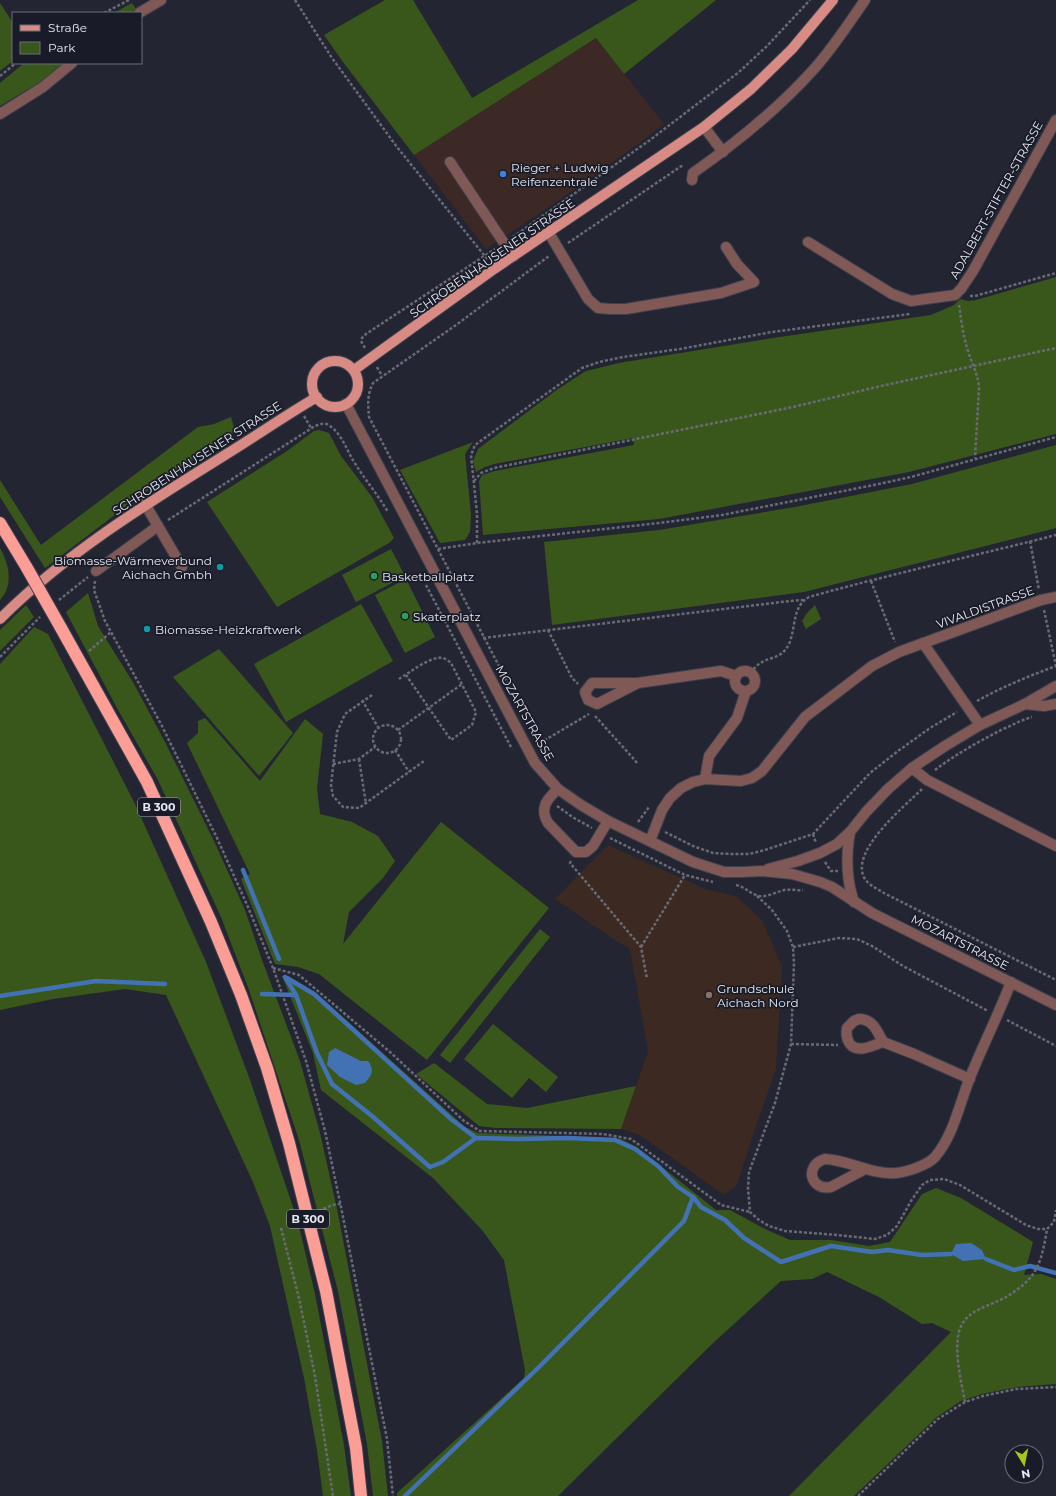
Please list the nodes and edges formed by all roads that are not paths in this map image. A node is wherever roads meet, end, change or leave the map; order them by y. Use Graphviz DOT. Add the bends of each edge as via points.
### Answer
graph roads {
  1 [pos="161,0"];
  2 [pos="833,0"];
  3 [pos="865,0"];
  4 [pos="141,12"];
  5 [pos="71,64"];
  6 [pos="0,114"];
  7 [pos="1056,120"];
  8 [pos="704,127"];
  9 [pos="723,152"];
  10 [pos="450,162"];
  11 [pos="692,180"];
  12 [pos="549,232"];
  13 [pos="808,242"];
  14 [pos="726,247"];
  15 [pos="514,256"];
  16 [pos="354,370"];
  17 [pos="317,397"];
  18 [pos="346,404"];
  19 [pos="145,504"];
  20 [pos="0,523"];
  21 [pos="158,526"];
  22 [pos="182,567"];
  23 [pos="96,571"];
  24 [pos="1056,597"];
  25 [pos="0,619"];
  26 [pos="923,643"];
  27 [pos="736,676"];
  28 [pos="638,683"];
  29 [pos="1056,686"];
  30 [pos="746,691"];
  31 [pos="1025,704"];
  32 [pos="1056,704"];
  33 [pos="980,726"];
  34 [pos="912,768"];
  35 [pos="705,779"];
  36 [pos="558,789"];
  37 [pos="608,821"];
  38 [pos="850,832"];
  39 [pos="650,841"];
  40 [pos="1055,844"];
  41 [pos="762,870"];
  42 [pos="854,902"];
  43 [pos="1011,982"];
  44 [pos="1056,1005"];
  45 [pos="883,1042"];
  46 [pos="970,1079"];
  47 [pos="865,1169"];
  48 [pos="361,1496"];
  1 -- 4 [label="street"];
  2 -- 8 [label="main road, SCHROBENHAUSENER STRASSE" via="792,49 751,89"];
  3 -- 9 [label="street" via="814,68 749,131"];
  5 -- 6 [label="street" via="43,87"];
  7 -- 13 [label="street, ADALBERT-STIFTER-STRASSE" via="956,295 911,301 892,294"];
  8 -- 9 [label="street"];
  8 -- 12 [label="main road, SCHROBENHAUSENER STRASSE"];
  9 -- 11 [label="street" via="693,173"];
  10 -- 15 [label="street"];
  12 -- 14 [label="street" via="588,299 598,308 610,310 721,293 754,282 737,264"];
  12 -- 15 [label="main road, SCHROBENHAUSENER STRASSE"];
  15 -- 16 [label="main road, SCHROBENHAUSENER STRASSE"];
  16 -- 17 [label="main road" via="340,361 321,366 313,381"];
  16 -- 18 [label="main road" via="358,381 357,390"];
  17 -- 18 [label="main road" via="330,406"];
  17 -- 19 [label="main road, SCHROBENHAUSENER STRASSE"];
  18 -- 36 [label="street, MOZARTSTRASSE" via="535,763"];
  19 -- 21 [label="street"];
  19 -- 25 [label="main road, SCHROBENHAUSENER STRASSE" via="22,597"];
  20 -- 48 [label="highway, B 300, bridge" via="62,628 147,782 241,995 267,1068 289,1143 326,1291 356,1448"];
  21 -- 22 [label="street"];
  21 -- 23 [label="street"];
  24 -- 26 [label="street, VIVALDISTRASSE" via="1041,600"];
  26 -- 33 [label="street"];
  26 -- 35 [label="street, VIVALDISTRASSE" via="872,666 805,717 762,770 752,778 741,781"];
  27 -- 28 [label="street" via="715,671"];
  27 -- 30 [label="street" via="736,685 740,690"];
  27 -- 30 [label="street" via="744,671 754,678 754,685"];
  28 -- 28 [label="street" via="592,683 585,692 588,700 597,704"];
  29 -- 31 [label="street"];
  30 -- 35 [label="street" via="737,718 709,756"];
  31 -- 32 [label="street"];
  31 -- 33 [label="street"];
  33 -- 34 [label="street"];
  34 -- 38 [label="street" via="888,789"];
  34 -- 40 [label="street" via="928,780"];
  35 -- 39 [label="street, VIVALDISTRASSE" via="681,788 670,798 662,810"];
  36 -- 37 [label="street, MOZARTSTRASSE"];
  36 -- 37 [label="street" via="548,798 543,812 544,818 576,852 586,852 593,846"];
  37 -- 39 [label="street, MOZARTSTRASSE"];
  38 -- 41 [label="street" via="837,844 820,853"];
  38 -- 42 [label="street" via="847,871"];
  39 -- 41 [label="street, MOZARTSTRASSE" via="693,862 724,872"];
  41 -- 42 [label="street, MOZARTSTRASSE" via="792,874 820,882"];
  42 -- 43 [label="street, MOZARTSTRASSE"];
  43 -- 44 [label="street, MOZARTSTRASSE"];
  43 -- 46 [label="street"];
  45 -- 45 [label="street" via="861,1049 852,1046 847,1038 847,1028 859,1019 868,1021"];
  45 -- 46 [label="street"];
  46 -- 47 [label="street" via="946,1143 934,1159 924,1165 896,1173"];
  47 -- 47 [label="street" via="826,1188 817,1185 812,1177 813,1167 825,1159"];
}
